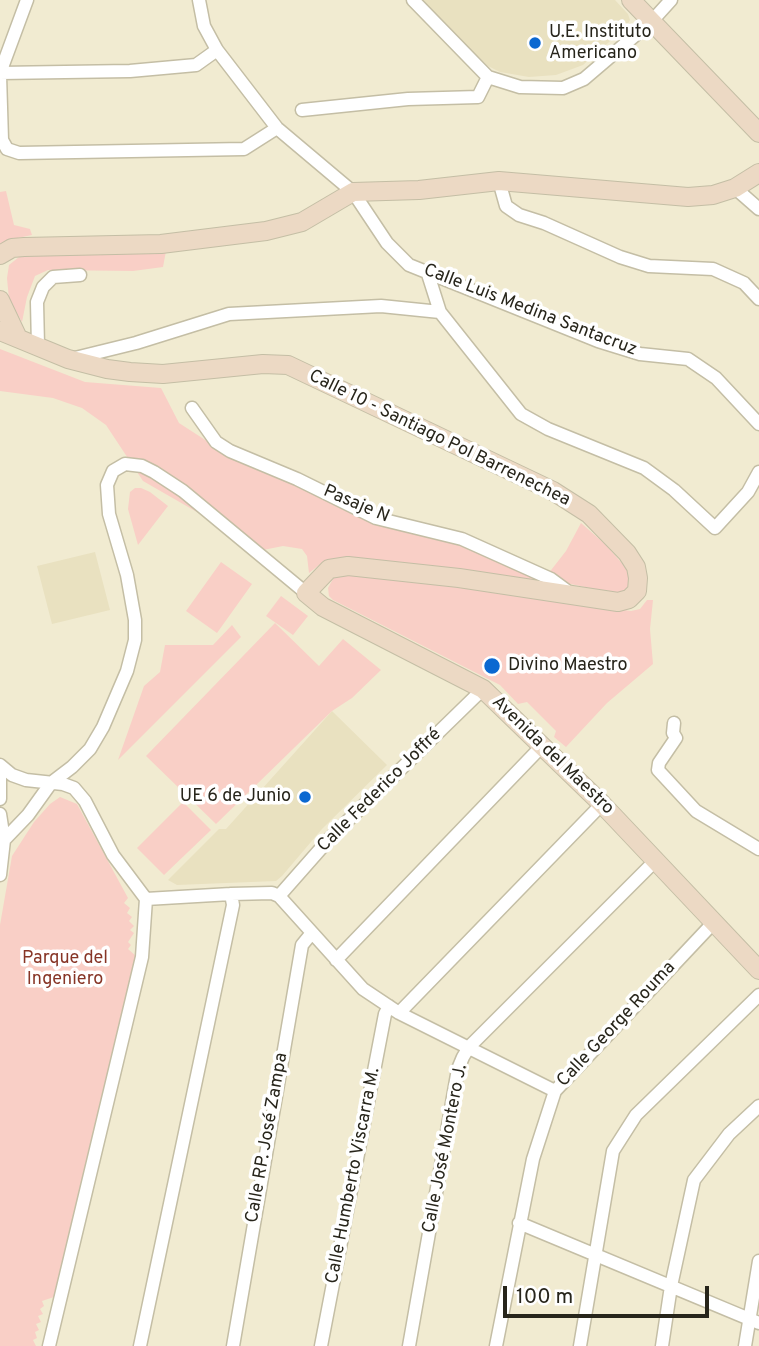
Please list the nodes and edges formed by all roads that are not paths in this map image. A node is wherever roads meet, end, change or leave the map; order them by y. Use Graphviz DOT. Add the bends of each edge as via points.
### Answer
graph roads {
  1 [pos="27,0"];
  2 [pos="199,0"];
  3 [pos="413,0"];
  4 [pos="631,0"];
  5 [pos="671,0"];
  6 [pos="652,20"];
  7 [pos="218,50"];
  8 [pos="0,74"];
  9 [pos="488,77"];
  10 [pos="302,110"];
  11 [pos="277,128"];
  12 [pos="759,133"];
  13 [pos="759,173"];
  14 [pos="499,181"];
  15 [pos="736,188"];
  16 [pos="352,192"];
  17 [pos="759,209"];
  18 [pos="24,247"];
  19 [pos="0,255"];
  20 [pos="427,271"];
  21 [pos="0,272"];
  22 [pos="80,275"];
  23 [pos="759,299"];
  24 [pos="0,300"];
  25 [pos="440,312"];
  26 [pos="0,331"];
  27 [pos="18,338"];
  28 [pos="37,346"];
  29 [pos="68,359"];
  30 [pos="192,408"];
  31 [pos="759,424"];
  32 [pos="759,472"];
  33 [pos="306,593"];
  34 [pos="573,596"];
  35 [pos="482,690"];
  36 [pos="674,723"];
  37 [pos="542,746"];
  38 [pos="0,765"];
  39 [pos="0,771"];
  40 [pos="51,783"];
  41 [pos="0,799"];
  42 [pos="602,804"];
  43 [pos="0,814"];
  44 [pos="4,839"];
  45 [pos="759,849"];
  46 [pos="655,861"];
  47 [pos="0,875"];
  48 [pos="231,894"];
  49 [pos="279,896"];
  50 [pos="146,900"];
  51 [pos="715,921"];
  52 [pos="311,933"];
  53 [pos="336,960"];
  54 [pos="759,970"];
  55 [pos="759,995"];
  56 [pos="394,1009"];
  57 [pos="469,1047"];
  58 [pos="555,1091"];
  59 [pos="759,1106"];
  60 [pos="519,1223"];
  61 [pos="597,1254"];
  62 [pos="759,1261"];
  63 [pos="671,1286"];
  64 [pos="755,1321"];
  65 [pos="49,1346"];
  66 [pos="140,1346"];
  67 [pos="233,1346"];
  68 [pos="321,1346"];
  69 [pos="409,1346"];
  70 [pos="496,1346"];
  71 [pos="580,1346"];
  72 [pos="662,1346"];
  73 [pos="745,1346"];
  1 -- 8 [label="street"];
  2 -- 7 [label="street, Calle Luis Medina Santacruz" via="204,26"];
  3 -- 9 [label="street"];
  4 -- 6 [label="main road"];
  5 -- 6 [label="street"];
  6 -- 9 [label="street" via="584,79 563,88 520,88"];
  6 -- 12 [label="main road"];
  7 -- 8 [label="street" via="196,65"];
  7 -- 11 [label="street, Calle Luis Medina Santacruz"];
  8 -- 11 [label="street" via="2,140 7,149 19,153 244,149"];
  9 -- 10 [label="street" via="478,97"];
  11 -- 16 [label="street, Calle Luis Medina Santacruz"];
  13 -- 15 [label="main road"];
  14 -- 15 [label="main road" via="688,197"];
  14 -- 16 [label="main road"];
  14 -- 23 [label="street" via="506,206 519,215 649,266 713,269 744,283"];
  15 -- 17 [label="street"];
  16 -- 18 [label="main road" via="302,222 266,231 161,244"];
  16 -- 20 [label="street, Calle Luis Medina Santacruz" via="387,243 409,265"];
  18 -- 19 [label="main road"];
  18 -- 21 [label="main road"];
  20 -- 25 [label="street"];
  20 -- 31 [label="street, Calle Luis Medina Santacruz" via="598,341 640,354 688,359 716,378"];
  22 -- 28 [label="street" via="54,278 43,287 37,302"];
  24 -- 27 [label="main road"];
  25 -- 29 [label="street" via="381,306 229,314"];
  25 -- 32 [label="street" via="521,414 644,468 715,528 748,492"];
  26 -- 27 [label="main road, Calle 10 - Santiago Pol Barrenechea"];
  27 -- 28 [label="main road, Calle 10 - Santiago Pol Barrenechea"];
  28 -- 29 [label="main road, Calle 10 - Santiago Pol Barrenechea"];
  29 -- 34 [label="main road, Calle 10 - Santiago Pol Barrenechea" via="107,369 163,373 288,365 553,491 589,514 627,553 638,578 637,591 618,602"];
  30 -- 34 [label="street, Pasaje N" via="216,442 230,450 376,518 462,539 551,579"];
  33 -- 34 [label="main road, Calle 10 - Santiago Pol Barrenechea" via="329,569 348,566"];
  33 -- 35 [label="main road, Avenida del Maestro" via="323,607"];
  33 -- 40 [label="street" via="183,491 142,466 118,467 108,478 107,498 131,597 135,640 103,727 90,749"];
  35 -- 37 [label="main road, Avenida del Maestro"];
  35 -- 49 [label="street, Calle Federico Joffré" via="331,837"];
  36 -- 45 [label="street" via="676,738 657,770 696,811"];
  37 -- 42 [label="main road, Avenida del Maestro"];
  37 -- 53 [label="street"];
  38 -- 40 [label="street" via="26,780"];
  39 -- 41 [label="street"];
  40 -- 44 [label="street"];
  40 -- 50 [label="street" via="74,788 81,795 113,855"];
  42 -- 46 [label="main road, Avenida del Maestro"];
  42 -- 56 [label="street, Calle Humberto Viscarra M."];
  43 -- 44 [label="street"];
  44 -- 47 [label="street"];
  46 -- 51 [label="main road, Avenida del Maestro"];
  46 -- 57 [label="street, Calle José Montero J."];
  48 -- 49 [label="street"];
  48 -- 50 [label="street"];
  48 -- 66 [label="street" via="233,905"];
  49 -- 52 [label="street"];
  50 -- 65 [label="street" via="142,957"];
  51 -- 54 [label="main road, Avenida del Maestro"];
  51 -- 58 [label="street, Calle George Rouma"];
  52 -- 53 [label="street"];
  52 -- 67 [label="street, Calle RP. José Zampa" via="302,945"];
  53 -- 56 [label="street" via="363,989"];
  55 -- 61 [label="street" via="636,1115 622,1135 613,1151"];
  56 -- 57 [label="street"];
  56 -- 68 [label="street, Calle Humberto Viscarra M." via="385,1014"];
  57 -- 58 [label="street"];
  57 -- 69 [label="street, Calle José Montero J." via="458,1069"];
  58 -- 60 [label="street, Calle George Rouma"];
  59 -- 63 [label="street" via="722,1142 694,1180"];
  60 -- 61 [label="street"];
  60 -- 70 [label="street, Calle George Rouma"];
  61 -- 63 [label="street"];
  61 -- 71 [label="street"];
  62 -- 64 [label="street"];
  63 -- 64 [label="street"];
  63 -- 72 [label="street"];
  64 -- 73 [label="street"];
}
